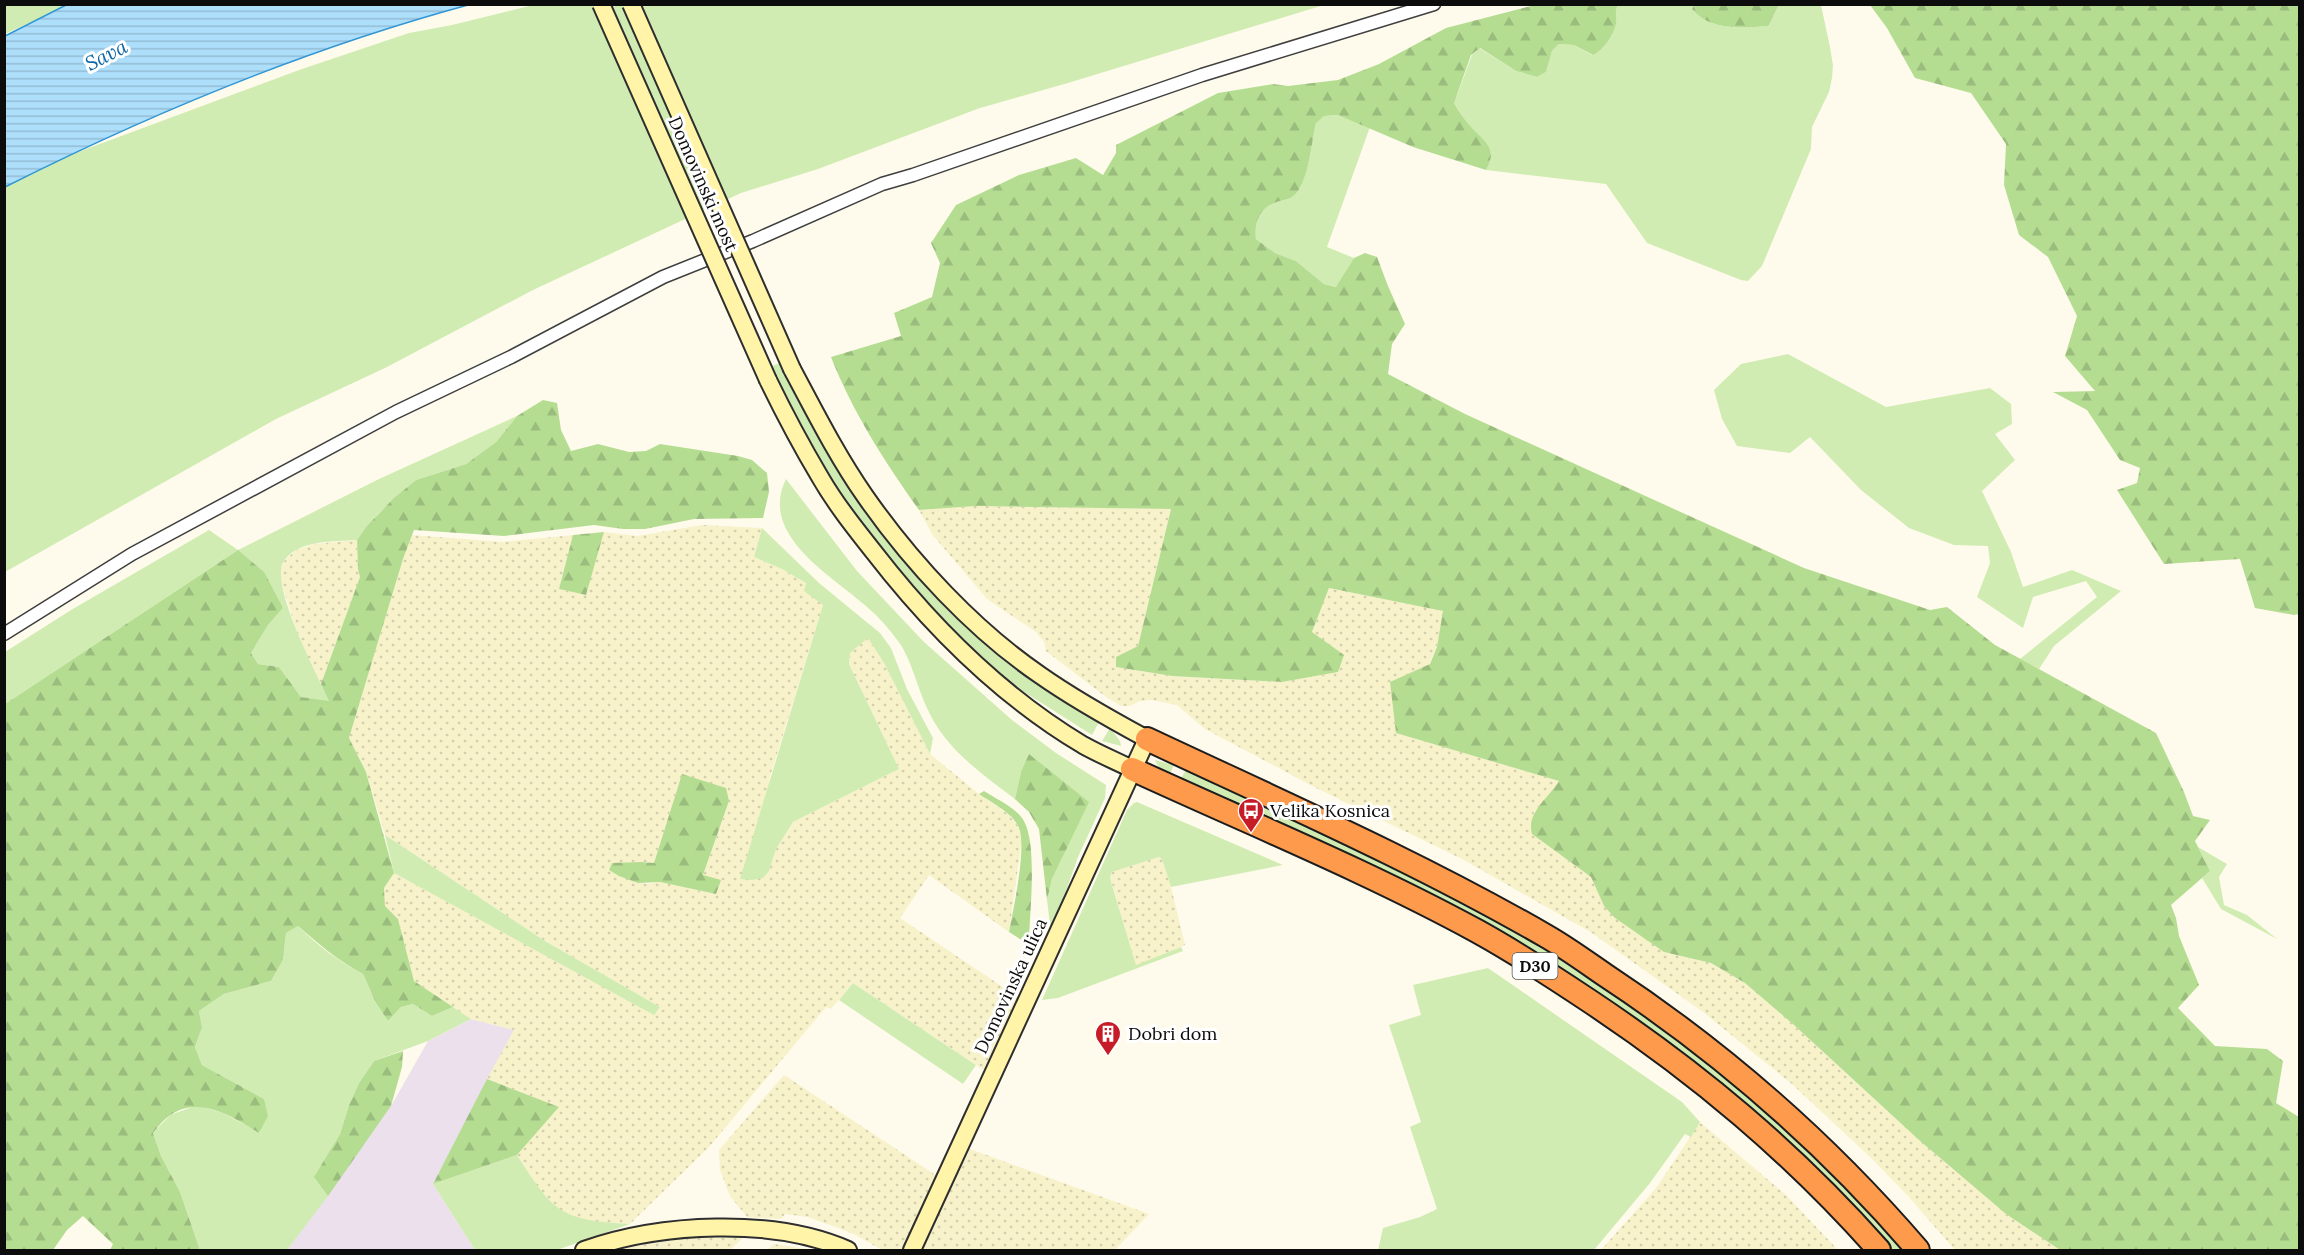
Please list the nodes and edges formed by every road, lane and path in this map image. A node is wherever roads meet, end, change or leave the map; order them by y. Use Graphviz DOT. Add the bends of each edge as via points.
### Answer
graph roads {
  1 [pos="601,4"];
  2 [pos="631,4"];
  3 [pos="1434,4"];
  4 [pos="4,634"];
  5 [pos="1146,738"];
  6 [pos="1132,769"];
  7 [pos="584,1251"];
  8 [pos="848,1251"];
  9 [pos="912,1251"];
  10 [pos="1879,1251"];
  11 [pos="1918,1251"];
  1 -- 6 [label="main road, Domovinski most, bridge" via="768,380 834,498 892,576 944,633 998,683 1083,745"];
  2 -- 5 [label="main road, Domovinski most, bridge" via="792,369 864,496 945,592 1003,646 1084,704"];
  3 -- 4 [label="street" via="1202,75 882,184 663,277 264,481 132,554"];
  5 -- 6 [label="main road, Domovinska ulica"];
  5 -- 11 [label="highway, D30" via="1467,891 1549,938 1655,1008 1736,1070 1810,1136"];
  6 -- 9 [label="main road, Domovinska ulica"];
  6 -- 10 [label="highway, D30" via="1394,889 1478,932 1562,983 1646,1039 1723,1098 1793,1159"];
  7 -- 8 [label="main road" via="640,1234 712,1227 786,1234"];
}
